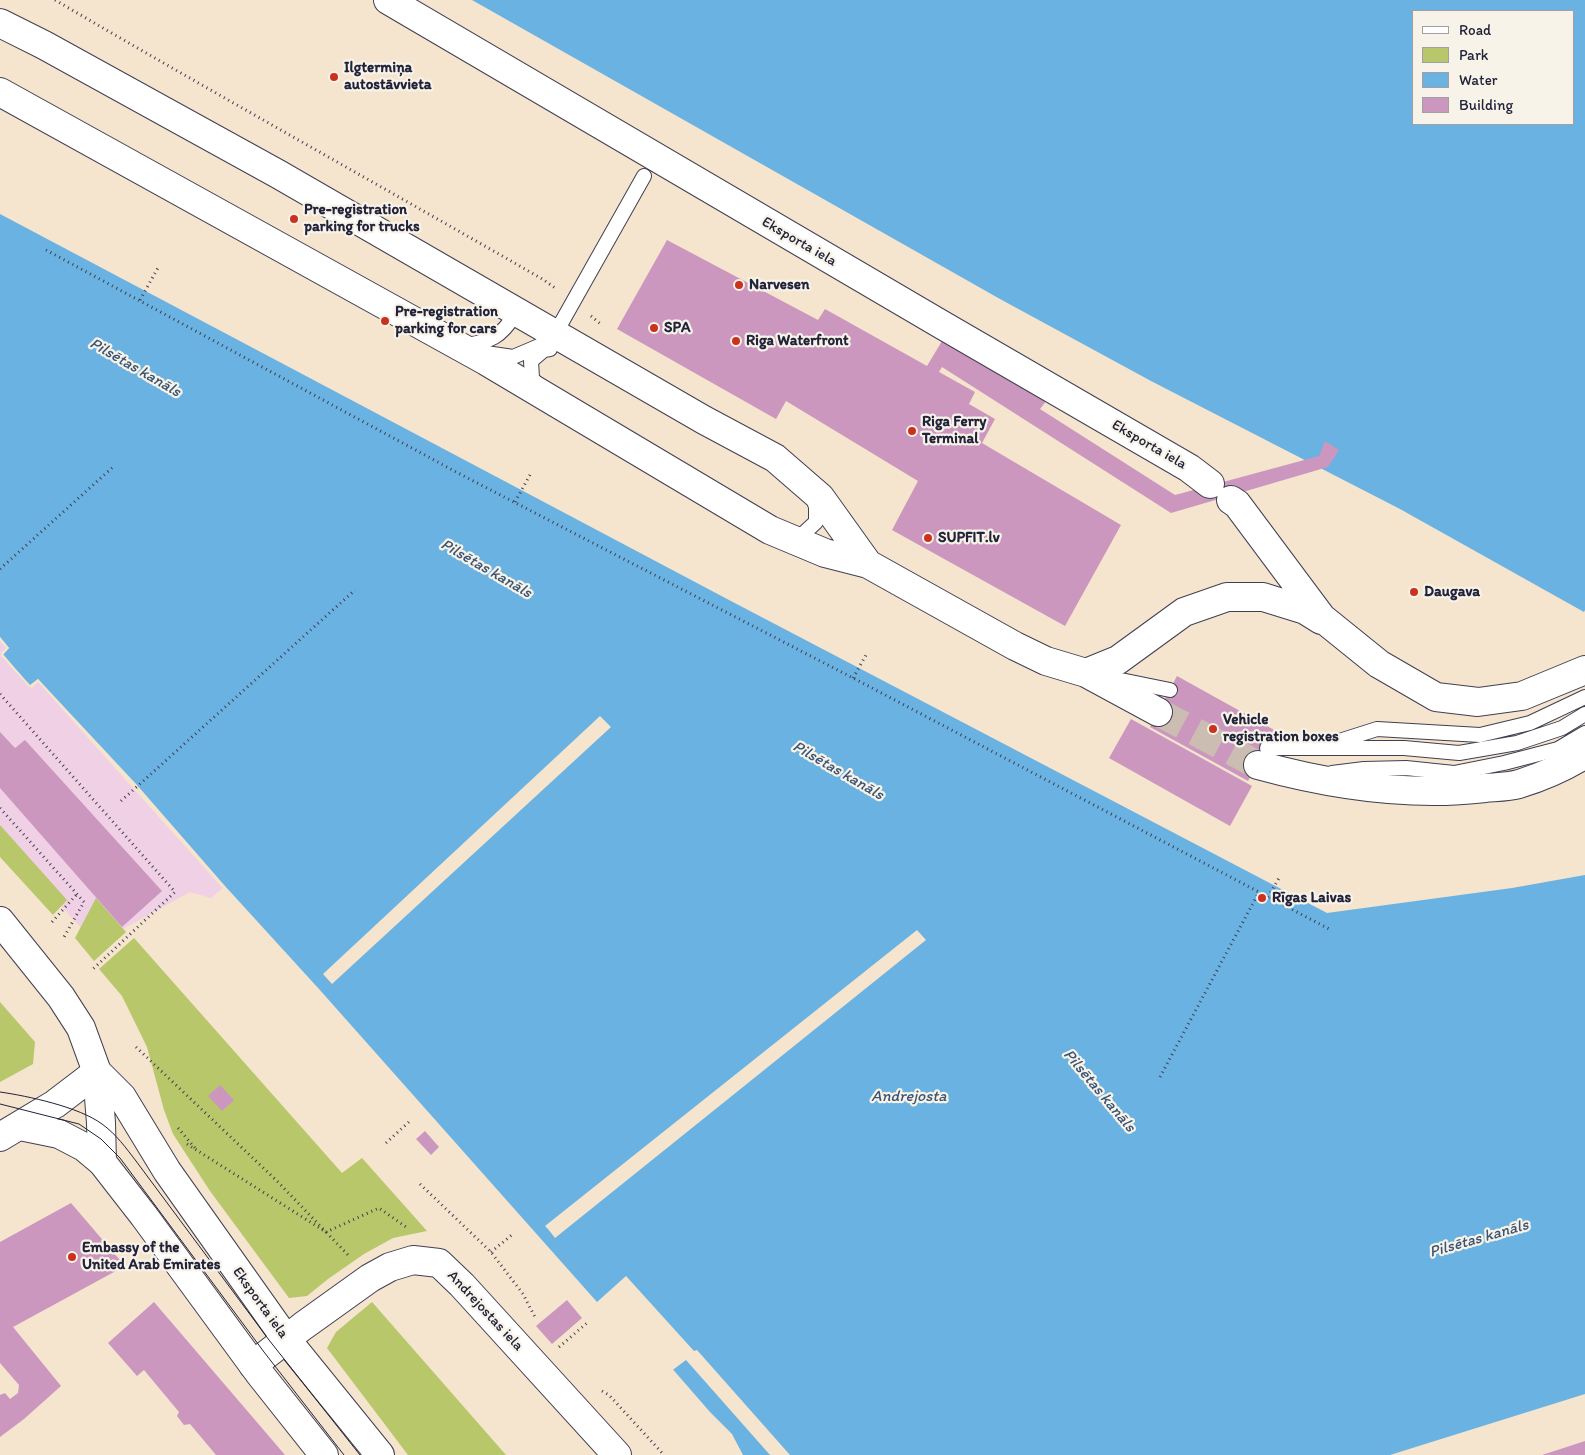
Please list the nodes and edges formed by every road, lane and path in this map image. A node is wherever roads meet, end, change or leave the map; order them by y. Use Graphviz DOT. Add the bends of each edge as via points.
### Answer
graph roads {
  1 [pos="55,0"];
  2 [pos="388,0"];
  3 [pos="0,23"];
  4 [pos="0,92"];
  5 [pos="644,176"];
  6 [pos="46,250"];
  7 [pos="159,266"];
  8 [pos="490,296"];
  9 [pos="140,300"];
  10 [pos="573,302"];
  11 [pos="517,312"];
  12 [pos="610,330"];
  13 [pos="555,334"];
  14 [pos="498,336"];
  15 [pos="459,346"];
  16 [pos="583,350"];
  17 [pos="545,396"];
  18 [pos="114,467"];
  19 [pos="531,473"];
  20 [pos="810,488"];
  21 [pos="515,502"];
  22 [pos="783,536"];
  23 [pos="868,564"];
  24 [pos="0,569"];
  25 [pos="355,590"];
  26 [pos="1333,627"];
  27 [pos="866,655"];
  28 [pos="1585,670"];
  29 [pos="1086,673"];
  30 [pos="853,678"];
  31 [pos="0,694"];
  32 [pos="1585,696"];
  33 [pos="1164,701"];
  34 [pos="1585,714"];
  35 [pos="1585,733"];
  36 [pos="1320,747"];
  37 [pos="1585,754"];
  38 [pos="1263,756"];
  39 [pos="1304,778"];
  40 [pos="121,801"];
  41 [pos="0,808"];
  42 [pos="1279,878"];
  43 [pos="1259,892"];
  44 [pos="77,894"];
  45 [pos="1268,897"];
  46 [pos="0,921"];
  47 [pos="52,922"];
  48 [pos="1331,930"];
  49 [pos="64,937"];
  50 [pos="92,970"];
  51 [pos="136,1046"];
  52 [pos="97,1072"];
  53 [pos="1160,1077"];
  54 [pos="411,1120"];
  55 [pos="10,1132"];
  56 [pos="184,1143"];
  57 [pos="386,1143"];
  58 [pos="102,1162"];
  59 [pos="420,1184"];
  60 [pos="409,1229"];
  61 [pos="326,1232"];
  62 [pos="513,1234"];
  63 [pos="491,1252"];
  64 [pos="370,1278"];
  65 [pos="587,1323"];
  66 [pos="539,1324"];
  67 [pos="286,1340"];
  68 [pos="559,1347"];
  69 [pos="253,1365"];
  70 [pos="601,1391"];
  71 [pos="324,1455"];
  72 [pos="380,1455"];
  73 [pos="617,1455"];
  74 [pos="664,1455"];
  1 -- 10 [label="path" via="544,280"];
  2 -- 26 [label="street, Eksporta iela" via="1189,468 1237,504 1322,618"];
  3 -- 8 [label="street" via="278,174"];
  4 -- 15 [label="street"];
  5 -- 10 [label="lane"];
  6 -- 9 [label="path"];
  7 -- 9 [label="path"];
  8 -- 11 [label="street"];
  8 -- 14 [label="lane" via="501,309 503,322"];
  9 -- 21 [label="path"];
  10 -- 12 [label="path"];
  10 -- 13 [label="lane"];
  11 -- 13 [label="street"];
  11 -- 14 [label="lane"];
  13 -- 15 [label="lane" via="539,346 513,357"];
  13 -- 16 [label="street"];
  14 -- 15 [label="lane"];
  15 -- 17 [label="street"];
  16 -- 17 [label="lane" via="560,347 544,350 531,361 532,378"];
  16 -- 20 [label="street" via="775,458"];
  17 -- 22 [label="street"];
  18 -- 24 [label="path"];
  19 -- 21 [label="path"];
  20 -- 22 [label="lane" via="816,507 816,522 803,534"];
  20 -- 23 [label="street"];
  21 -- 30 [label="path"];
  22 -- 23 [label="street" via="825,553"];
  23 -- 29 [label="street" via="1015,646 1046,661"];
  25 -- 40 [label="path"];
  26 -- 28 [label="street" via="1379,664 1436,697 1478,702 1522,696"];
  26 -- 29 [label="street" via="1305,610 1263,597 1227,597 1184,612 1118,660"];
  27 -- 30 [label="path"];
  29 -- 33 [label="street"];
  30 -- 43 [label="path"];
  31 -- 50 [label="path" via="175,892"];
  32 -- 36 [label="lane" via="1530,723 1480,735 1377,729"];
  34 -- 36 [label="lane" via="1562,728 1517,743 1459,753 1404,748"];
  35 -- 39 [label="lane" via="1558,749 1454,773 1406,768 1372,769"];
  36 -- 38 [label="lane"];
  37 -- 39 [label="street" via="1518,784 1453,792 1348,786"];
  38 -- 39 [label="street"];
  41 -- 44 [label="path"];
  42 -- 45 [label="path"];
  43 -- 45 [label="path"];
  43 -- 53 [label="path"];
  44 -- 47 [label="path"];
  44 -- 49 [label="path" via="84,902"];
  45 -- 48 [label="path"];
  46 -- 52 [label="street, Eksporta iela" via="28,953 81,1028"];
  51 -- 61 [label="path"];
  52 -- 55 [label="street"];
  52 -- 58 [label="street, Eksporta iela"];
  52 -- 67 [label="street, Eksporta iela" via="122,1097 167,1171"];
  54 -- 57 [label="path"];
  55 -- 58 [label="street" via="59,1134 84,1147"];
  56 -- 61 [label="path"];
  58 -- 69 [label="street"];
  59 -- 63 [label="path"];
  60 -- 61 [label="path" via="379,1208"];
  61 -- 64 [label="path"];
  62 -- 63 [label="path"];
  63 -- 66 [label="path" via="523,1294"];
  64 -- 67 [label="street, Andrejostas iela"];
  64 -- 73 [label="street, Andrejostas iela" via="413,1260 438,1262"];
  65 -- 68 [label="path"];
  67 -- 69 [label="street, Andrejostas iela"];
  67 -- 72 [label="street, Eksporta iela"];
  69 -- 71 [label="street"];
  70 -- 74 [label="path" via="609,1395"];
}
